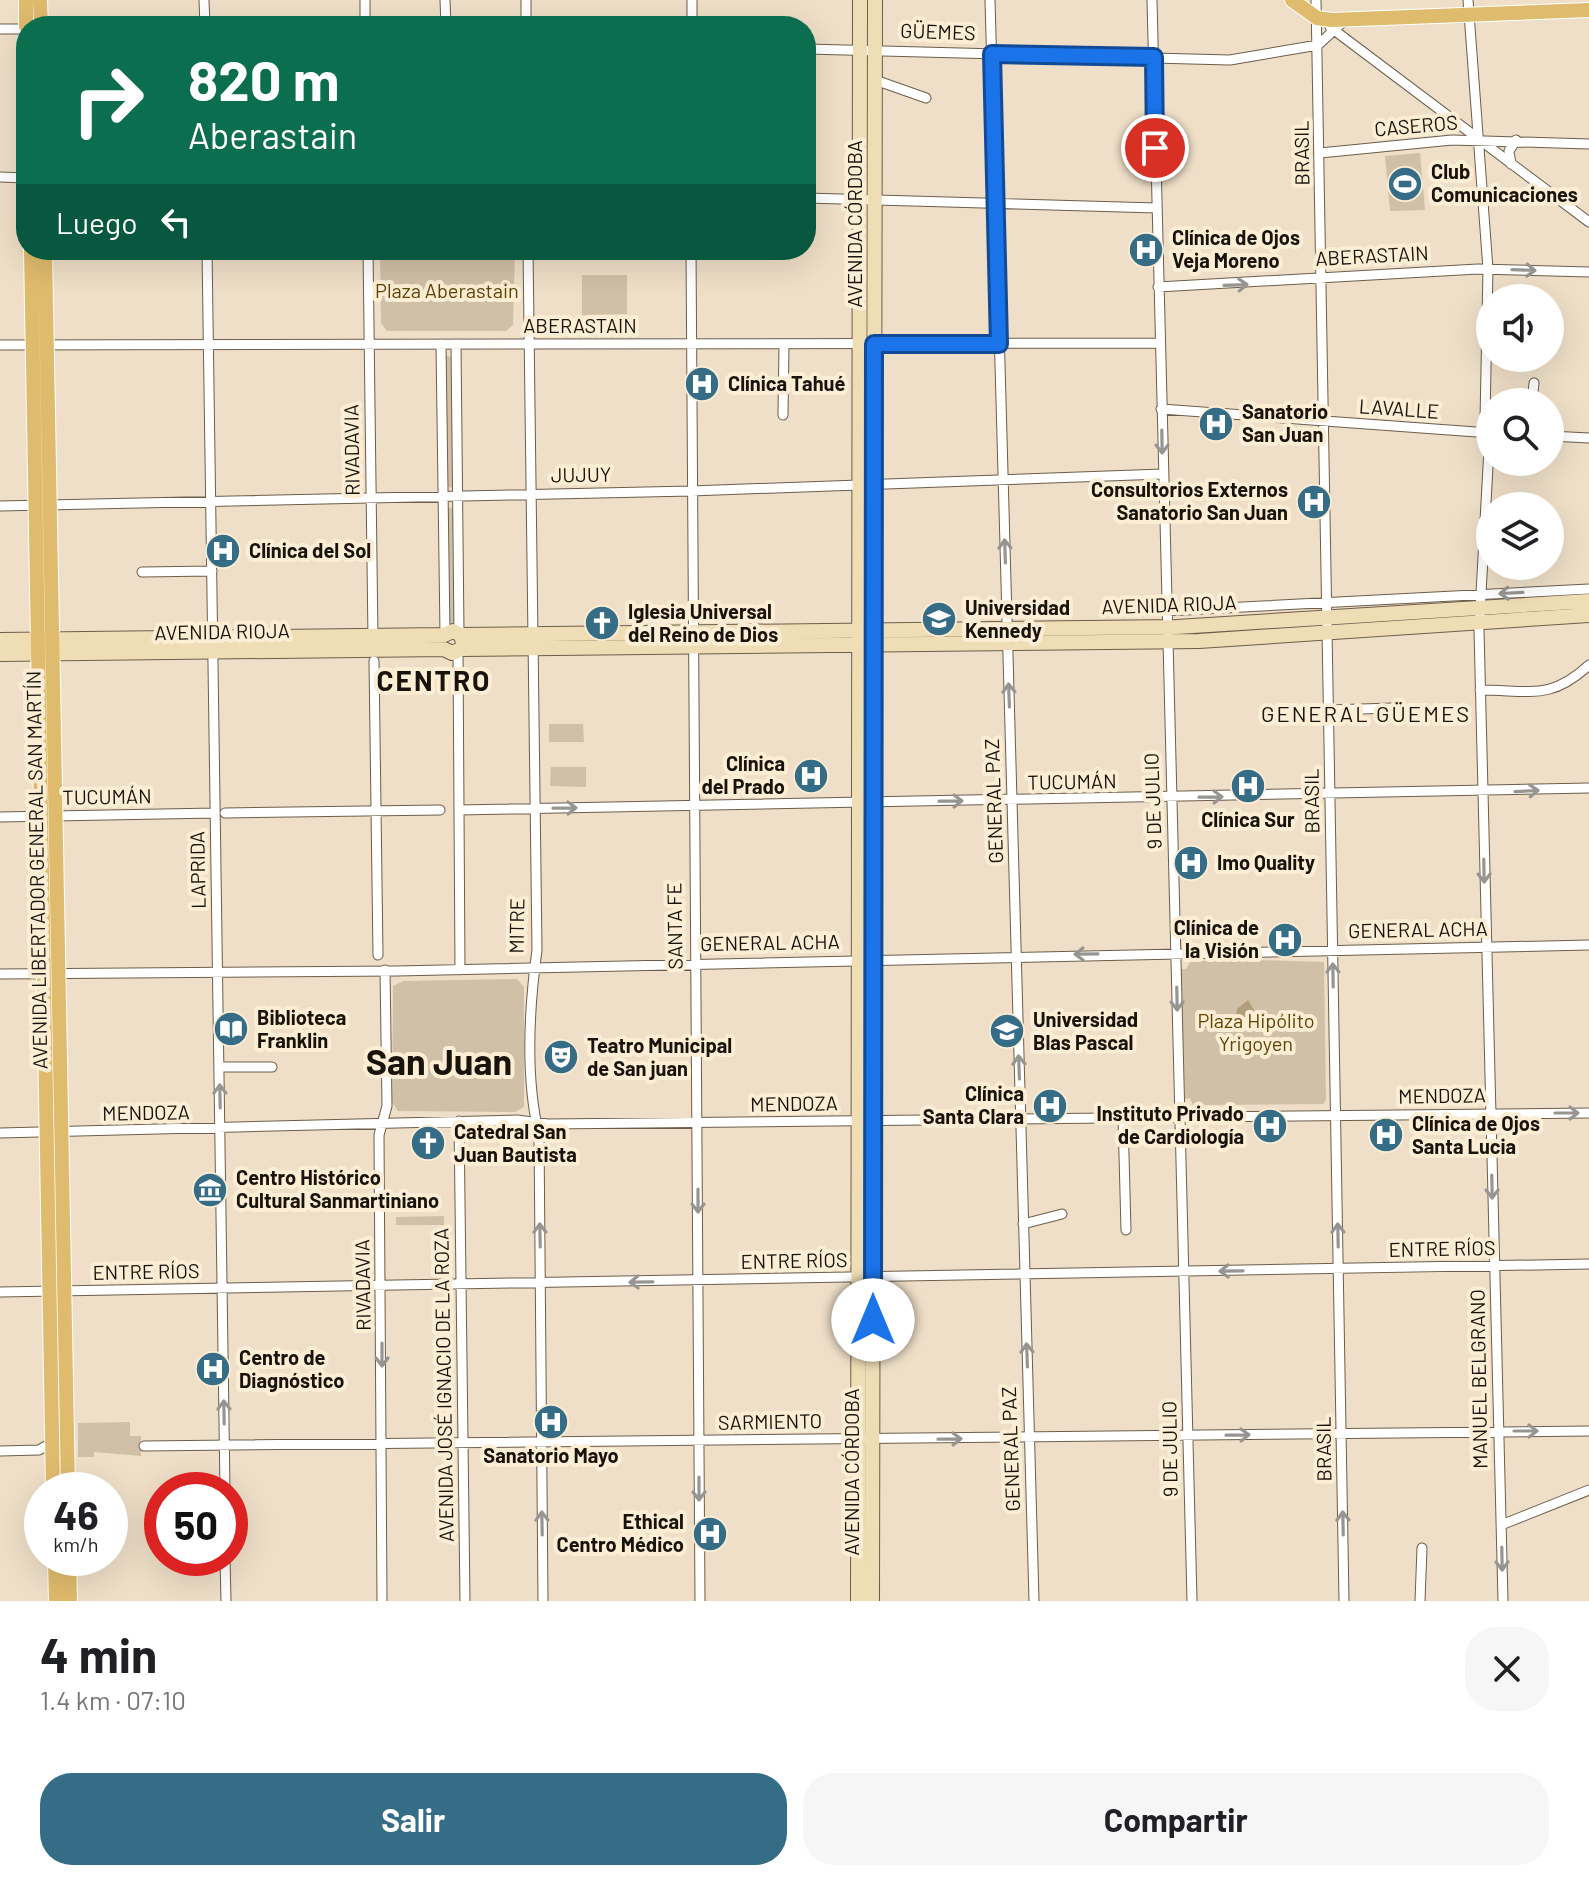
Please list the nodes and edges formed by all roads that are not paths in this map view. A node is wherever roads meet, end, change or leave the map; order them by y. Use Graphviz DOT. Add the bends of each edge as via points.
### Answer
graph roads {
  1 [pos="860,0"];
  2 [pos="875,0"];
  3 [pos="990,0"];
  4 [pos="1152,0"];
  5 [pos="1292,0"];
  6 [pos="1316,0"];
  7 [pos="1469,8"];
  8 [pos="1589,10"];
  9 [pos="1317,18"];
  10 [pos="1340,25"];
  11 [pos="1318,45"];
  12 [pos="816,49"];
  13 [pos="868,50"];
  14 [pos="992,54"];
  15 [pos="1154,57"];
  16 [pos="875,80"];
  17 [pos="926,98"];
  18 [pos="1476,102"];
  19 [pos="1450,119"];
  20 [pos="1466,130"];
  21 [pos="1479,140"];
  22 [pos="1516,140"];
  23 [pos="1451,141"];
  24 [pos="1589,144"];
  25 [pos="1320,153"];
  26 [pos="1511,164"];
  27 [pos="816,198"];
  28 [pos="867,200"];
  29 [pos="996,203"];
  30 [pos="1157,208"];
  31 [pos="1589,222"];
  32 [pos="32,260"];
  33 [pos="44,260"];
  34 [pos="207,260"];
  35 [pos="368,260"];
  36 [pos="528,260"];
  37 [pos="691,260"];
  38 [pos="1488,269"];
  39 [pos="1589,272"];
  40 [pos="1321,277"];
  41 [pos="1158,287"];
  42 [pos="1160,343"];
  43 [pos="369,344"];
  44 [pos="441,344"];
  45 [pos="456,344"];
  46 [pos="530,344"];
  47 [pos="691,344"];
  48 [pos="784,344"];
  49 [pos="867,344"];
  50 [pos="999,344"];
  51 [pos="0,345"];
  52 [pos="40,345"];
  53 [pos="208,345"];
  54 [pos="1534,383"];
  55 [pos="1488,388"];
  56 [pos="1533,388"];
  57 [pos="1161,409"];
  58 [pos="783,415"];
  59 [pos="1323,422"];
  60 [pos="1476,432"];
  61 [pos="1564,437"];
  62 [pos="1589,438"];
  63 [pos="1163,474"];
  64 [pos="1484,476"];
  65 [pos="1003,480"];
  66 [pos="867,484"];
  67 [pos="691,491"];
  68 [pos="531,494"];
  69 [pos="443,496"];
  70 [pos="458,496"];
  71 [pos="371,498"];
  72 [pos="211,501"];
  73 [pos="42,505"];
  74 [pos="0,506"];
  75 [pos="212,571"];
  76 [pos="142,572"];
  77 [pos="1589,589"];
  78 [pos="1589,601"];
  79 [pos="1325,602"];
  80 [pos="1471,606"];
  81 [pos="1166,611"];
  82 [pos="1586,613"];
  83 [pos="1337,616"];
  84 [pos="1439,625"];
  85 [pos="1363,630"];
  86 [pos="1167,634"];
  87 [pos="1007,636"];
  88 [pos="866,638"];
  89 [pos="0,640"];
  90 [pos="692,640"];
  91 [pos="453,641"];
  92 [pos="533,641"];
  93 [pos="213,645"];
  94 [pos="45,647"];
  95 [pos="373,649"];
  96 [pos="0,654"];
  97 [pos="1589,665"];
  98 [pos="1480,690"];
  99 [pos="1393,708"];
  100 [pos="1329,710"];
  101 [pos="1589,788"];
  102 [pos="1482,793"];
  103 [pos="1330,795"];
  104 [pos="1171,798"];
  105 [pos="1012,801"];
  106 [pos="866,803"];
  107 [pos="693,806"];
  108 [pos="535,808"];
  109 [pos="440,810"];
  110 [pos="459,810"];
  111 [pos="376,811"];
  112 [pos="220,813"];
  113 [pos="48,816"];
  114 [pos="0,817"];
  115 [pos="1589,945"];
  116 [pos="1485,947"];
  117 [pos="1332,950"];
  118 [pos="1176,952"];
  119 [pos="378,955"];
  120 [pos="1016,955"];
  121 [pos="866,959"];
  122 [pos="693,962"];
  123 [pos="534,967"];
  124 [pos="385,970"];
  125 [pos="460,970"];
  126 [pos="218,971"];
  127 [pos="0,974"];
  128 [pos="51,974"];
  129 [pos="220,1067"];
  130 [pos="272,1067"];
  131 [pos="1490,1113"];
  132 [pos="1589,1113"];
  133 [pos="1335,1115"];
  134 [pos="1180,1117"];
  135 [pos="1123,1118"];
  136 [pos="1020,1119"];
  137 [pos="459,1121"];
  138 [pos="866,1121"];
  139 [pos="382,1123"];
  140 [pos="536,1123"];
  141 [pos="698,1123"];
  142 [pos="221,1129"];
  143 [pos="0,1133"];
  144 [pos="54,1133"];
  145 [pos="1062,1214"];
  146 [pos="1023,1224"];
  147 [pos="1126,1230"];
  148 [pos="1589,1264"];
  149 [pos="1494,1266"];
  150 [pos="1339,1269"];
  151 [pos="1184,1272"];
  152 [pos="1025,1276"];
  153 [pos="866,1278"];
  154 [pos="699,1281"];
  155 [pos="540,1284"];
  156 [pos="461,1286"];
  157 [pos="381,1287"];
  158 [pos="223,1289"];
  159 [pos="57,1291"];
  160 [pos="0,1292"];
  161 [pos="1498,1431"];
  162 [pos="1589,1431"];
  163 [pos="67,1433"];
  164 [pos="1342,1433"];
  165 [pos="1188,1435"];
  166 [pos="1029,1438"];
  167 [pos="865,1440"];
  168 [pos="699,1441"];
  169 [pos="53,1442"];
  170 [pos="463,1443"];
  171 [pos="542,1443"];
  172 [pos="382,1444"];
  173 [pos="224,1445"];
  174 [pos="144,1446"];
  175 [pos="0,1451"];
  176 [pos="53,1472"];
  177 [pos="68,1472"];
  178 [pos="225,1472"];
  179 [pos="1589,1490"];
  180 [pos="1501,1525"];
  181 [pos="1422,1548"];
  182 [pos="55,1576"];
  183 [pos="69,1576"];
  184 [pos="225,1576"];
  185 [pos="56,1601"];
  186 [pos="70,1601"];
  187 [pos="226,1601"];
  188 [pos="382,1601"];
  189 [pos="465,1601"];
  190 [pos="543,1601"];
  191 [pos="700,1601"];
  192 [pos="858,1601"];
  193 [pos="872,1601"];
  194 [pos="1034,1601"];
  195 [pos="1192,1601"];
  196 [pos="1344,1601"];
  197 [pos="1420,1601"];
  198 [pos="1503,1601"];
  1 -- 13 [label="main road, AVENIDA CÓRDOBA"];
  2 -- 13 [label="main road, AVENIDA CÓRDOBA"];
  3 -- 14 [label="street, GENERAL PAZ"];
  4 -- 15 [label="street, 9 DE JULIO"];
  5 -- 9 [label="main road"];
  6 -- 9 [label="street, BRASIL"];
  7 -- 8 [label="main road"];
  7 -- 10 [label="main road"];
  7 -- 18 [label="street, MANUEL BELGRANO"];
  9 -- 10 [label="main road"];
  9 -- 11 [label="street, BRASIL"];
  10 -- 11 [label="street"];
  10 -- 19 [label="street"];
  11 -- 15 [label="street, GÜEMES" via="1230,60"];
  11 -- 25 [label="street, BRASIL"];
  12 -- 13 [label="street, GÜEMES"];
  13 -- 14 [label="street, GÜEMES"];
  13 -- 16 [label="main road, AVENIDA CÓRDOBA"];
  13 -- 28 [label="main road, AVENIDA CÓRDOBA"];
  14 -- 15 [label="street, GÜEMES"];
  14 -- 29 [label="street, GENERAL PAZ"];
  15 -- 30 [label="street, 9 DE JULIO"];
  16 -- 17 [label="street"];
  16 -- 28 [label="main road, AVENIDA CÓRDOBA"];
  18 -- 20 [label="street, MANUEL BELGRANO"];
  18 -- 21 [label="street, MANUEL BELGRANO"];
  19 -- 20 [label="street"];
  19 -- 23 [label="street"];
  20 -- 21 [label="street"];
  20 -- 23 [label="street, MANUEL BELGRANO"];
  21 -- 22 [label="street, CASEROS"];
  21 -- 23 [label="street, CASEROS"];
  21 -- 26 [label="street"];
  21 -- 38 [label="street, MANUEL BELGRANO"];
  22 -- 24 [label="street, CASEROS"];
  22 -- 26 [label="street" via="1509,151"];
  23 -- 25 [label="street, CASEROS"];
  25 -- 40 [label="street, BRASIL"];
  26 -- 31 [label="street"];
  27 -- 28 [label="street"];
  28 -- 29 [label="street"];
  28 -- 49 [label="main road, AVENIDA CÓRDOBA"];
  29 -- 30 [label="street"];
  29 -- 50 [label="street, GENERAL PAZ"];
  30 -- 41 [label="street, 9 DE JULIO"];
  32 -- 52 [label="main road, AVENIDA LIBERTADOR GENERAL SAN MARTÍN"];
  33 -- 52 [label="main road, AVENIDA LIBERTADOR GENERAL SAN MARTÍN"];
  34 -- 53 [label="street, LAPRIDA"];
  35 -- 43 [label="street, RIVADAVIA"];
  36 -- 46 [label="street, MITRE"];
  37 -- 47 [label="street, SANTA FE"];
  38 -- 39 [label="street, ABERASTAIN, one-way"];
  38 -- 40 [label="street, ABERASTAIN"];
  38 -- 55 [label="street, MANUEL BELGRANO"];
  41 -- 40 [label="street, ABERASTAIN, one-way"];
  40 -- 59 [label="street, BRASIL"];
  41 -- 42 [label="street, 9 DE JULIO"];
  42 -- 50 [label="street, ABERASTAIN"];
  42 -- 57 [label="street, 9 DE JULIO"];
  43 -- 44 [label="street, ABERASTAIN"];
  43 -- 53 [label="street, ABERASTAIN"];
  43 -- 71 [label="street, RIVADAVIA"];
  44 -- 45 [label="street, ABERASTAIN"];
  44 -- 69 [label="street"];
  45 -- 46 [label="street, ABERASTAIN"];
  45 -- 70 [label="street"];
  46 -- 47 [label="street, ABERASTAIN"];
  46 -- 68 [label="street, MITRE"];
  47 -- 48 [label="street, ABERASTAIN"];
  47 -- 67 [label="street, SANTA FE"];
  48 -- 49 [label="street, ABERASTAIN"];
  48 -- 58 [label="street"];
  49 -- 50 [label="street, ABERASTAIN"];
  49 -- 66 [label="main road, AVENIDA CÓRDOBA"];
  50 -- 65 [label="street, GENERAL PAZ"];
  51 -- 52 [label="street, ABERASTAIN"];
  52 -- 53 [label="street, ABERASTAIN"];
  52 -- 73 [label="main road, AVENIDA LIBERTADOR GENERAL SAN MARTÍN"];
  53 -- 72 [label="street, LAPRIDA"];
  54 -- 56 [label="street"];
  57 -- 59 [label="street, LAVALLE"];
  57 -- 63 [label="street, 9 DE JULIO, one-way"];
  59 -- 60 [label="street, LAVALLE"];
  59 -- 79 [label="street, BRASIL"];
  61 -- 62 [label="street"];
  63 -- 65 [label="street, JUJUY"];
  63 -- 81 [label="street, 9 DE JULIO"];
  64 -- 80 [label="street, MANUEL BELGRANO"];
  65 -- 66 [label="street, JUJUY"];
  87 -- 65 [label="street, GENERAL PAZ, one-way"];
  66 -- 67 [label="street, JUJUY"];
  66 -- 88 [label="main road, AVENIDA CÓRDOBA"];
  67 -- 68 [label="street, JUJUY"];
  67 -- 90 [label="street, SANTA FE"];
  68 -- 70 [label="street, JUJUY"];
  68 -- 92 [label="street, MITRE"];
  69 -- 70 [label="street, JUJUY"];
  69 -- 71 [label="street, JUJUY"];
  69 -- 91 [label="street"];
  70 -- 91 [label="street"];
  71 -- 72 [label="street, JUJUY"];
  71 -- 95 [label="street, RIVADAVIA"];
  72 -- 73 [label="street, JUJUY"];
  72 -- 75 [label="street, LAPRIDA"];
  73 -- 74 [label="street, JUJUY"];
  73 -- 94 [label="main road, AVENIDA LIBERTADOR GENERAL SAN MARTÍN"];
  75 -- 76 [label="street"];
  75 -- 93 [label="street, LAPRIDA"];
  77 -- 80 [label="street, AVENIDA RIOJA, one-way"];
  78 -- 80 [label="main road" via="1493,614"];
  79 -- 81 [label="street, AVENIDA RIOJA"];
  79 -- 83 [label="street, BRASIL"];
  79 -- 83 [label="street, AVENIDA RIOJA"];
  80 -- 82 [label="main road, AVENIDA RIOJA"];
  80 -- 83 [label="main road, AVENIDA RIOJA"];
  80 -- 84 [label="main road, AVENIDA RIOJA"];
  80 -- 84 [label="main road"];
  80 -- 98 [label="street, MANUEL BELGRANO"];
  81 -- 86 [label="street, 9 DE JULIO"];
  83 -- 85 [label="main road, AVENIDA RIOJA"];
  83 -- 85 [label="main road"];
  83 -- 86 [label="main road, AVENIDA RIOJA"];
  83 -- 86 [label="main road, AVENIDA RIOJA" via="1277,636"];
  83 -- 100 [label="street, BRASIL"];
  84 -- 85 [label="main road, AVENIDA RIOJA"];
  86 -- 87 [label="main road, AVENIDA RIOJA"];
  86 -- 104 [label="street, 9 DE JULIO"];
  87 -- 88 [label="main road, AVENIDA RIOJA"];
  105 -- 87 [label="street, GENERAL PAZ, one-way"];
  88 -- 90 [label="main road, AVENIDA RIOJA"];
  88 -- 106 [label="main road, AVENIDA CÓRDOBA"];
  89 -- 94 [label="main road, AVENIDA RIOJA"];
  90 -- 92 [label="main road, AVENIDA RIOJA"];
  90 -- 107 [label="street, SANTA FE"];
  91 -- 92 [label="main road, AVENIDA RIOJA"];
  91 -- 95 [label="main road, AVENIDA RIOJA"];
  91 -- 110 [label="street"];
  92 -- 108 [label="street, MITRE"];
  93 -- 94 [label="main road, AVENIDA RIOJA"];
  93 -- 95 [label="main road, AVENIDA RIOJA"];
  93 -- 112 [label="street, LAPRIDA"];
  94 -- 96 [label="main road, AVENIDA RIOJA"];
  94 -- 113 [label="main road, AVENIDA LIBERTADOR GENERAL SAN MARTÍN"];
  95 -- 111 [label="street, RIVADAVIA"];
  97 -- 98 [label="street" via="1556,690"];
  98 -- 102 [label="street, MANUEL BELGRANO"];
  99 -- 100 [label="street"];
  100 -- 103 [label="street, BRASIL"];
  102 -- 101 [label="street, TUCUMÁN, one-way"];
  102 -- 103 [label="street, TUCUMÁN"];
  102 -- 116 [label="street, MANUEL BELGRANO, one-way"];
  104 -- 103 [label="street, TUCUMÁN, one-way"];
  103 -- 117 [label="street, BRASIL"];
  104 -- 105 [label="street, TUCUMÁN"];
  104 -- 118 [label="street, 9 DE JULIO"];
  106 -- 105 [label="street, TUCUMÁN, one-way"];
  105 -- 120 [label="street, GENERAL PAZ"];
  106 -- 107 [label="street, TUCUMÁN"];
  106 -- 121 [label="main road, AVENIDA CÓRDOBA"];
  108 -- 107 [label="street, TUCUMÁN, one-way"];
  107 -- 122 [label="street, SANTA FE"];
  108 -- 110 [label="street, TUCUMÁN"];
  108 -- 123 [label="street, MITRE"];
  109 -- 111 [label="street, TUCUMÁN"];
  110 -- 125 [label="street"];
  111 -- 112 [label="street, TUCUMÁN"];
  111 -- 119 [label="street, RIVADAVIA"];
  112 -- 113 [label="street, TUCUMÁN"];
  112 -- 126 [label="street, LAPRIDA"];
  113 -- 114 [label="street, TUCUMÁN"];
  113 -- 128 [label="main road, AVENIDA LIBERTADOR GENERAL SAN MARTÍN"];
  115 -- 116 [label="street, GENERAL ACHA"];
  116 -- 117 [label="street, GENERAL ACHA"];
  116 -- 131 [label="street, MANUEL BELGRANO"];
  117 -- 118 [label="street, GENERAL ACHA"];
  133 -- 117 [label="street, BRASIL, one-way"];
  118 -- 120 [label="street, GENERAL ACHA, one-way"];
  118 -- 134 [label="street, 9 DE JULIO, one-way"];
  120 -- 121 [label="street, GENERAL ACHA"];
  136 -- 120 [label="street, GENERAL PAZ, one-way"];
  121 -- 122 [label="street, GENERAL ACHA"];
  121 -- 138 [label="main road, AVENIDA CÓRDOBA"];
  122 -- 123 [label="street, GENERAL ACHA"];
  122 -- 141 [label="street, SANTA FE"];
  123 -- 125 [label="street, GENERAL ACHA"];
  123 -- 140 [label="street, MITRE"];
  124 -- 125 [label="street, GENERAL ACHA"];
  124 -- 126 [label="street, GENERAL ACHA"];
  124 -- 139 [label="street, RIVADAVIA" via="387,1106"];
  126 -- 128 [label="street, GENERAL ACHA"];
  126 -- 129 [label="street, LAPRIDA"];
  127 -- 128 [label="street, GENERAL ACHA"];
  128 -- 144 [label="main road, AVENIDA LIBERTADOR GENERAL SAN MARTÍN"];
  129 -- 130 [label="street"];
  142 -- 129 [label="street, LAPRIDA, one-way"];
  131 -- 132 [label="street, MENDOZA, one-way"];
  131 -- 133 [label="street, MENDOZA"];
  131 -- 149 [label="street, MANUEL BELGRANO, one-way"];
  133 -- 134 [label="street, MENDOZA"];
  150 -- 133 [label="street, BRASIL, one-way"];
  134 -- 135 [label="street, MENDOZA"];
  134 -- 151 [label="street, 9 DE JULIO"];
  135 -- 136 [label="street, MENDOZA"];
  135 -- 147 [label="street"];
  136 -- 138 [label="street, MENDOZA"];
  136 -- 146 [label="street, GENERAL PAZ"];
  137 -- 139 [label="street, MENDOZA"];
  137 -- 140 [label="street, MENDOZA"];
  137 -- 156 [label="street, AVENIDA JOSÉ IGNACIO DE LA ROZA"];
  138 -- 141 [label="street, MENDOZA"];
  138 -- 153 [label="main road, AVENIDA CÓRDOBA"];
  139 -- 142 [label="street, MENDOZA"];
  139 -- 157 [label="street, RIVADAVIA"];
  140 -- 141 [label="street, MENDOZA"];
  155 -- 140 [label="street, MITRE, one-way"];
  141 -- 154 [label="street, SANTA FE, one-way"];
  142 -- 144 [label="street, MENDOZA"];
  142 -- 158 [label="street, LAPRIDA"];
  143 -- 144 [label="street, MENDOZA"];
  144 -- 159 [label="main road, AVENIDA LIBERTADOR GENERAL SAN MARTÍN"];
  145 -- 146 [label="street"];
  146 -- 152 [label="street, GENERAL PAZ"];
  148 -- 149 [label="street, ENTRE RÍOS"];
  149 -- 150 [label="street, ENTRE RÍOS"];
  149 -- 161 [label="street, MANUEL BELGRANO"];
  150 -- 151 [label="street, ENTRE RÍOS, one-way"];
  150 -- 164 [label="street, BRASIL"];
  151 -- 152 [label="street, ENTRE RÍOS"];
  151 -- 165 [label="street, 9 DE JULIO"];
  152 -- 153 [label="street, ENTRE RÍOS"];
  166 -- 152 [label="street, GENERAL PAZ, one-way"];
  153 -- 154 [label="street, ENTRE RÍOS"];
  153 -- 167 [label="main road, AVENIDA CÓRDOBA"];
  154 -- 155 [label="street, ENTRE RÍOS, one-way"];
  154 -- 168 [label="street, SANTA FE"];
  155 -- 156 [label="street, ENTRE RÍOS"];
  155 -- 171 [label="street, MITRE"];
  156 -- 157 [label="street, ENTRE RÍOS"];
  156 -- 170 [label="street, AVENIDA JOSÉ IGNACIO DE LA ROZA"];
  157 -- 158 [label="street, ENTRE RÍOS"];
  157 -- 172 [label="street, RIVADAVIA, one-way"];
  158 -- 159 [label="street, ENTRE RÍOS"];
  173 -- 158 [label="street, LAPRIDA, one-way"];
  159 -- 160 [label="street, ENTRE RÍOS"];
  159 -- 163 [label="main road, AVENIDA LIBERTADOR GENERAL SAN MARTÍN"];
  159 -- 169 [label="main road, AVENIDA LIBERTADOR GENERAL SAN MARTÍN"];
  161 -- 162 [label="street, SARMIENTO, one-way"];
  161 -- 164 [label="street, SARMIENTO"];
  161 -- 180 [label="street, MANUEL BELGRANO"];
  163 -- 169 [label="street"];
  163 -- 177 [label="main road, AVENIDA LIBERTADOR GENERAL SAN MARTÍN"];
  165 -- 164 [label="street, SARMIENTO, one-way"];
  196 -- 164 [label="street, BRASIL, one-way"];
  165 -- 166 [label="street, SARMIENTO"];
  165 -- 195 [label="street, 9 DE JULIO"];
  167 -- 166 [label="street, SARMIENTO, one-way"];
  166 -- 194 [label="street, GENERAL PAZ"];
  167 -- 168 [label="street, SARMIENTO"];
  167 -- 192 [label="main road, AVENIDA CÓRDOBA"];
  167 -- 193 [label="main road, AVENIDA CÓRDOBA"];
  168 -- 171 [label="street, SARMIENTO"];
  168 -- 191 [label="street, SANTA FE, one-way"];
  169 -- 175 [label="street" via="39,1450"];
  169 -- 176 [label="main road, AVENIDA LIBERTADOR GENERAL SAN MARTÍN"];
  170 -- 171 [label="street, SARMIENTO"];
  170 -- 172 [label="street, SARMIENTO"];
  170 -- 189 [label="street, AVENIDA JOSÉ IGNACIO DE LA ROZA"];
  190 -- 171 [label="street, MITRE, one-way"];
  172 -- 173 [label="street, SARMIENTO"];
  172 -- 188 [label="street, RIVADAVIA"];
  173 -- 174 [label="street, SARMIENTO"];
  173 -- 178 [label="street, LAPRIDA"];
  179 -- 180 [label="street"];
  180 -- 198 [label="street, MANUEL BELGRANO, one-way"];
  181 -- 197 [label="street"];
  182 -- 185 [label="main road"];
  183 -- 186 [label="main road"];
  184 -- 187 [label="street"];
}
